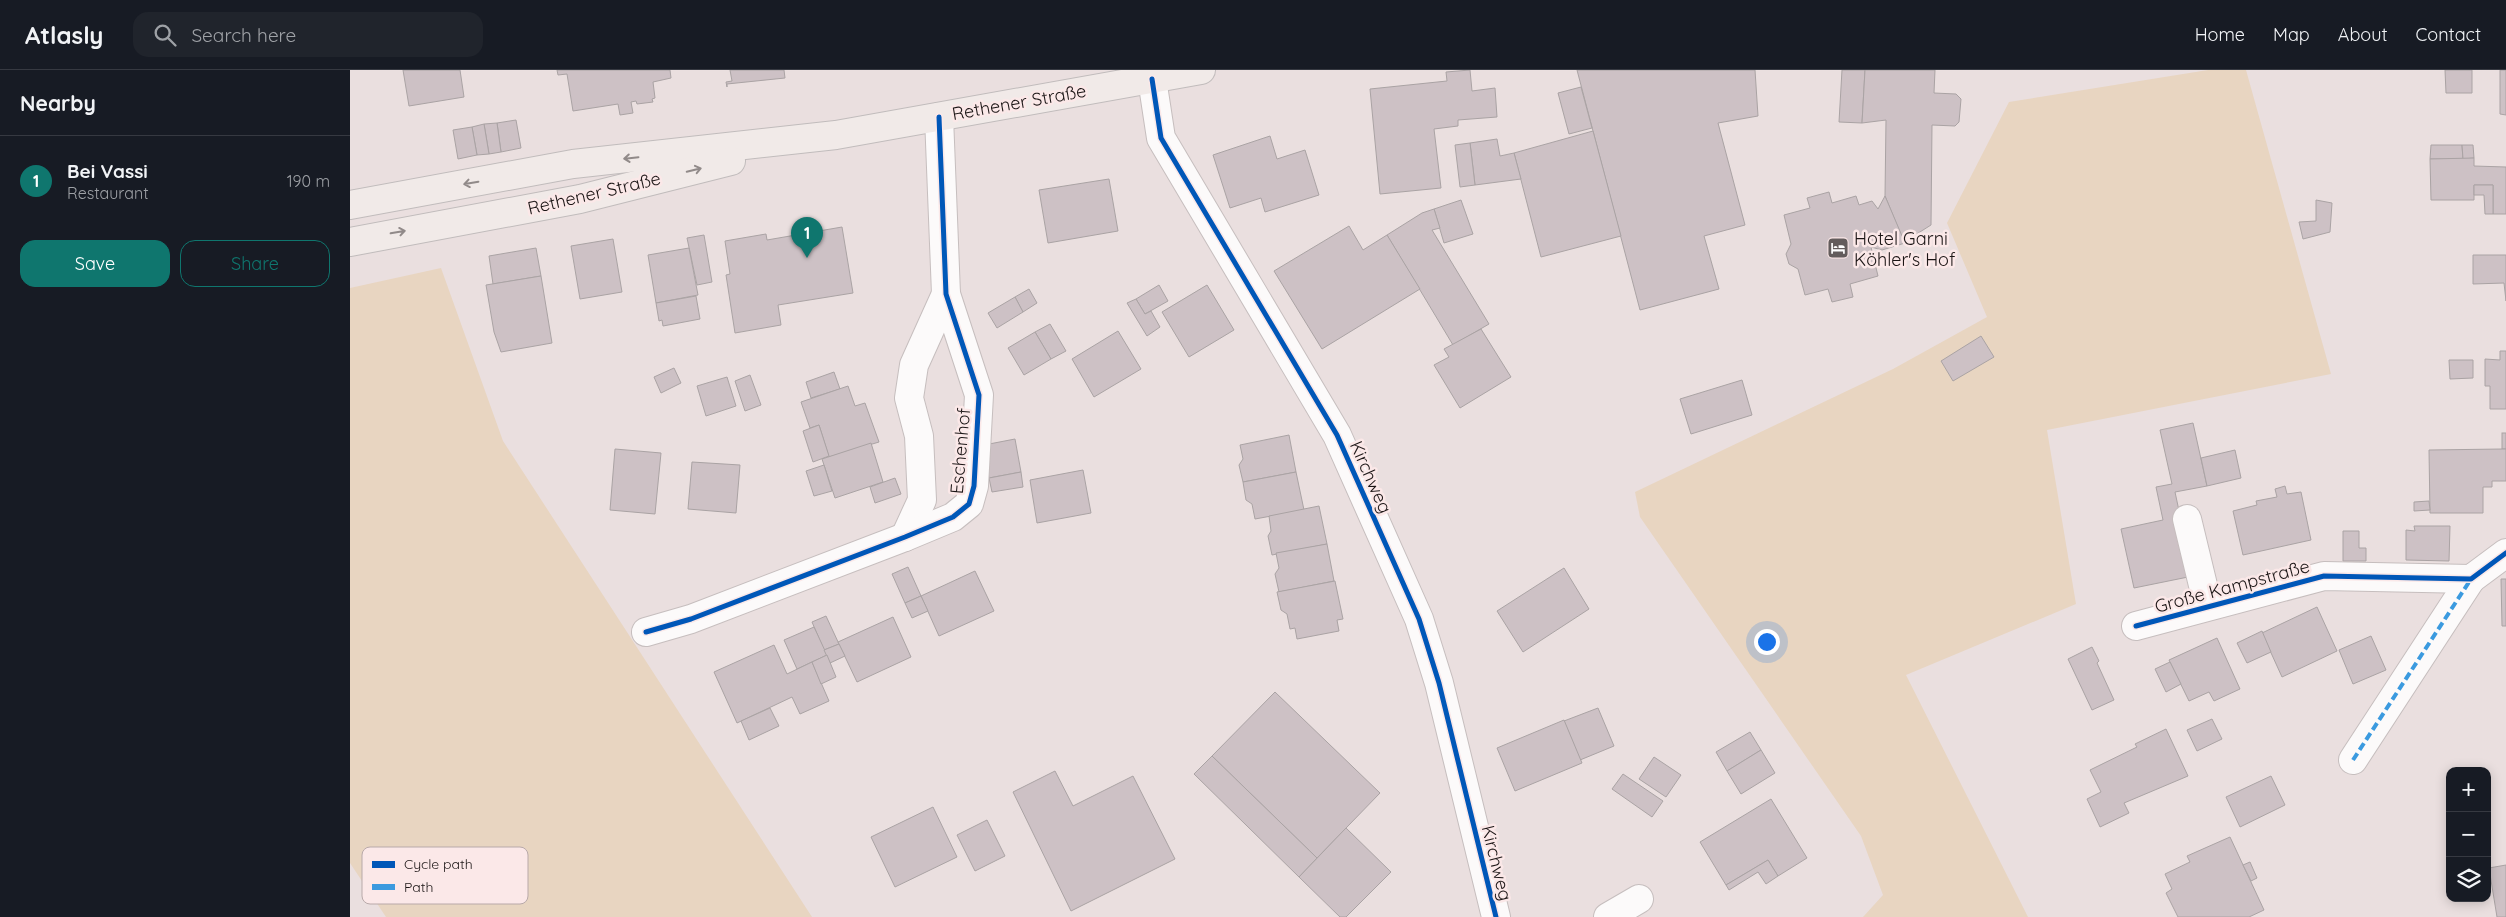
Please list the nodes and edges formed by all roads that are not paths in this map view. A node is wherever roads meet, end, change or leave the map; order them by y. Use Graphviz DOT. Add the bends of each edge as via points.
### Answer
graph roads {
  1 [pos="1201,70"];
  2 [pos="1152,79"];
  3 [pos="939,117"];
  4 [pos="836,135"];
  5 [pos="350,205"];
  6 [pos="350,242"];
  7 [pos="946,294"];
  8 [pos="2187,519"];
  9 [pos="905,536"];
  10 [pos="2506,553"];
  11 [pos="2471,579"];
  12 [pos="2208,606"];
  13 [pos="2136,626"];
  14 [pos="646,632"];
  15 [pos="2353,760"];
  16 [pos="1639,899"];
  17 [pos="1496,917"];
  18 [pos="1608,917"];
  1 -- 2 [label="main road, Rethener Straße"];
  2 -- 3 [label="main road, Rethener Straße"];
  2 -- 17 [label="street, Kirchweg" via="1161,138 1337,435 1419,618 1439,683"];
  3 -- 4 [label="main road, Rethener Straße"];
  3 -- 7 [label="street, Eschenhof"];
  4 -- 5 [label="main road, Rethener Straße, one-way" via="573,164"];
  6 -- 4 [label="main road, Rethener Straße, one-way" via="580,199"];
  7 -- 9 [label="street, Eschenhof" via="914,364 911,381 909,398 920,436 922,500"];
  7 -- 9 [label="street, Eschenhof" via="979,395 974,486 969,504 953,517"];
  8 -- 12 [label="street"];
  9 -- 14 [label="street, Eschenhof" via="691,620"];
  10 -- 11 [label="street"];
  11 -- 12 [label="street, Große Kampstraße" via="2324,576"];
  11 -- 15 [label="street"];
  12 -- 13 [label="street, Große Kampstraße"];
  16 -- 18 [label="street"];
}
